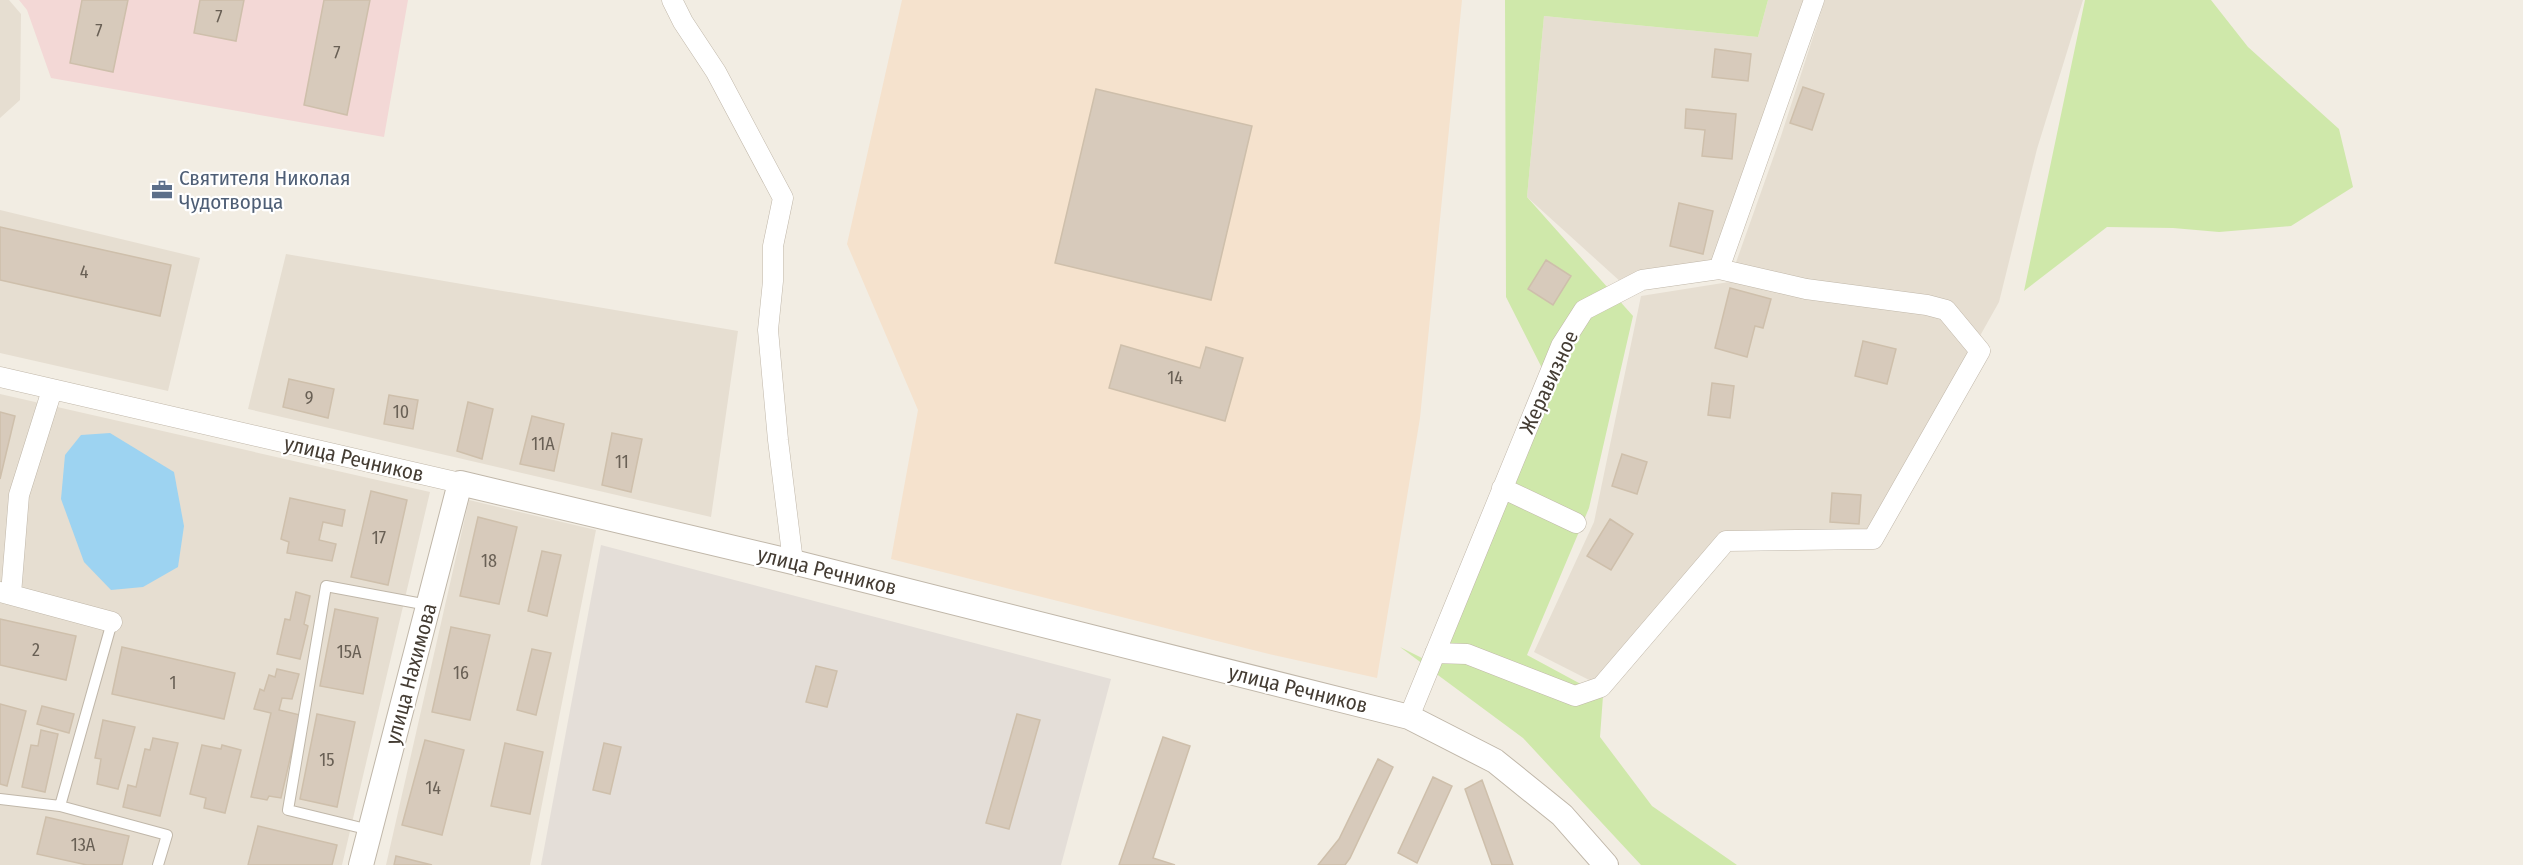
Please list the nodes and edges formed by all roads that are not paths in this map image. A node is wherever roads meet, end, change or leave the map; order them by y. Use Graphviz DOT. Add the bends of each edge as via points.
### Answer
graph roads {
  1 [pos="672,0"];
  2 [pos="1814,0"];
  3 [pos="1719,269"];
  4 [pos="0,377"];
  5 [pos="52,390"];
  6 [pos="460,483"];
  7 [pos="1503,488"];
  8 [pos="1576,523"];
  9 [pos="793,562"];
  10 [pos="5,593"];
  11 [pos="429,605"];
  12 [pos="112,622"];
  13 [pos="1436,653"];
  14 [pos="1410,717"];
  15 [pos="0,799"];
  16 [pos="60,806"];
  17 [pos="370,830"];
  18 [pos="158,865"];
  19 [pos="361,865"];
  20 [pos="1606,865"];
  1 -- 9 [label="street" via="721,81 783,198 773,246 768,330"];
  2 -- 3 [label="street"];
  3 -- 7 [label="street, Жеравизное" via="1642,280 1584,310 1561,345"];
  3 -- 13 [label="street" via="1806,289 1946,310 1980,351 1873,539 1726,541 1601,687 1575,696 1467,654"];
  4 -- 5 [label="street, улица Речников"];
  5 -- 6 [label="street, улица Речников"];
  5 -- 10 [label="street" via="19,495"];
  6 -- 9 [label="street, улица Речников"];
  6 -- 11 [label="street, улица Нахимова"];
  7 -- 8 [label="street"];
  7 -- 13 [label="street, Жеравизное"];
  9 -- 14 [label="street, улица Речников"];
  10 -- 12 [label="street"];
  11 -- 17 [label="street, улица Нахимова"];
  11 -- 17 [label="lane" via="327,586 288,810"];
  12 -- 16 [label="lane"];
  13 -- 14 [label="street, Жеравизное"];
  14 -- 20 [label="street, улица Речников" via="1495,761 1562,815"];
  15 -- 16 [label="lane"];
  16 -- 18 [label="lane" via="167,835"];
  17 -- 19 [label="street, улица Нахимова"];
}
